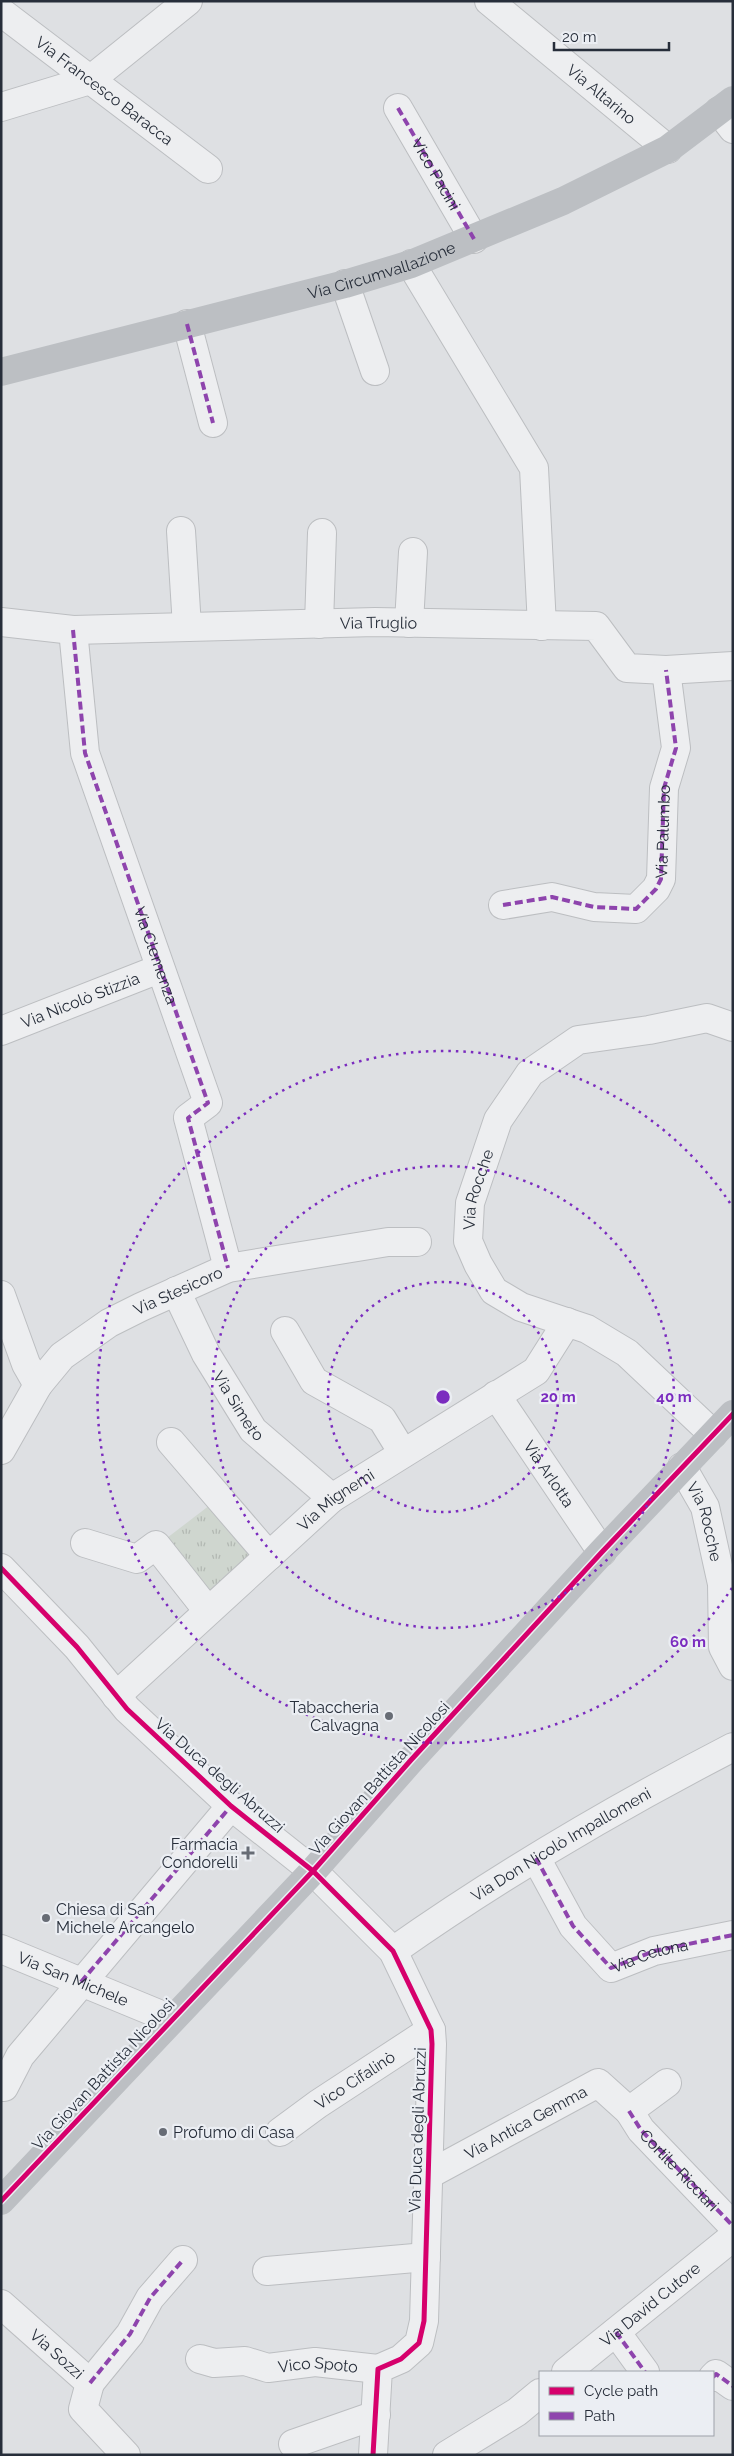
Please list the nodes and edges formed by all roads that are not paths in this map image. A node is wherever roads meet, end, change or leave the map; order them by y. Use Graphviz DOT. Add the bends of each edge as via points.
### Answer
graph roads {
  1 [pos="188,1"];
  2 [pos="489,1"];
  3 [pos="1,12"];
  4 [pos="90,80"];
  5 [pos="1,107"];
  6 [pos="398,108"];
  7 [pos="728,113"];
  8 [pos="668,149"];
  9 [pos="208,169"];
  10 [pos="474,240"];
  11 [pos="412,264"];
  12 [pos="345,284"];
  13 [pos="186,324"];
  14 [pos="376,371"];
  15 [pos="1,372"];
  16 [pos="213,423"];
  17 [pos="181,531"];
  18 [pos="322,533"];
  19 [pos="413,552"];
  20 [pos="1,622"];
  21 [pos="409,623"];
  22 [pos="319,624"];
  23 [pos="542,626"];
  24 [pos="187,627"];
  25 [pos="73,630"];
  26 [pos="733,666"];
  27 [pos="666,670"];
  28 [pos="503,906"];
  29 [pos="160,969"];
  30 [pos="733,1027"];
  31 [pos="1,1032"];
  32 [pos="417,1242"];
  33 [pos="228,1268"];
  34 [pos="176,1291"];
  35 [pos="1,1295"];
  36 [pos="567,1322"];
  37 [pos="285,1330"];
  38 [pos="38,1385"];
  39 [pos="496,1395"];
  40 [pos="733,1414"];
  41 [pos="713,1434"];
  42 [pos="171,1442"];
  43 [pos="1,1450"];
  44 [pos="404,1453"];
  45 [pos="682,1467"];
  46 [pos="332,1498"];
  47 [pos="85,1543"];
  48 [pos="602,1552"];
  49 [pos="268,1556"];
  50 [pos="1,1568"];
  51 [pos="208,1611"];
  52 [pos="733,1666"];
  53 [pos="116,1696"];
  54 [pos="733,1747"];
  55 [pos="231,1806"];
  56 [pos="536,1858"];
  57 [pos="313,1872"];
  58 [pos="733,1935"];
  59 [pos="1,1948"];
  60 [pos="393,1951"];
  61 [pos="81,1982"];
  62 [pos="171,2019"];
  63 [pos="431,2030"];
  64 [pos="667,2083"];
  65 [pos="4,2087"];
  66 [pos="629,2111"];
  67 [pos="280,2132"];
  68 [pos="428,2175"];
  69 [pos="1,2201"];
  70 [pos="733,2226"];
  71 [pos="733,2237"];
  72 [pos="426,2257"];
  73 [pos="184,2260"];
  74 [pos="267,2271"];
  75 [pos="1,2304"];
  76 [pos="616,2332"];
  77 [pos="200,2359"];
  78 [pos="378,2369"];
  79 [pos="567,2371"];
  80 [pos="644,2371"];
  81 [pos="714,2375"];
  82 [pos="90,2383"];
  83 [pos="733,2386"];
  84 [pos="539,2395"];
  85 [pos="376,2415"];
  86 [pos="293,2444"];
  87 [pos="126,2455"];
  88 [pos="374,2455"];
  89 [pos="446,2455"];
  1 -- 4 [label="street"];
  2 -- 8 [label="street, Via Altarino"];
  3 -- 4 [label="street, Via Francesco Baracca"];
  4 -- 5 [label="street"];
  4 -- 9 [label="street, Via Francesco Baracca"];
  6 -- 10 [label="street, Vico Pacini"];
  7 -- 8 [label="street, Via Circumvallazione"];
  8 -- 10 [label="street, Via Circumvallazione"];
  10 -- 11 [label="street, Via Circumvallazione"];
  11 -- 12 [label="street, Via Circumvallazione"];
  11 -- 23 [label="street" via="534,468"];
  12 -- 13 [label="street, Via Circumvallazione"];
  12 -- 14 [label="street"];
  13 -- 15 [label="street, Via Circumvallazione"];
  13 -- 16 [label="street"];
  17 -- 24 [label="street"];
  18 -- 22 [label="street"];
  19 -- 21 [label="street"];
  20 -- 25 [label="street, Via Truglio"];
  21 -- 22 [label="street, Via Truglio"];
  21 -- 23 [label="street, Via Truglio"];
  22 -- 24 [label="street, Via Truglio"];
  23 -- 27 [label="street, Via Truglio" via="596,626 627,668"];
  24 -- 25 [label="street, Via Truglio"];
  25 -- 29 [label="street, Via Clemenza" via="84,753"];
  26 -- 27 [label="street, Via Truglio"];
  27 -- 28 [label="street, Via Palumbo" via="676,748 664,788 661,879 656,889 636,908 594,907 552,897"];
  29 -- 31 [label="street, Via Nicolò Stizzia"];
  29 -- 33 [label="street, Via Clemenza" via="208,1102 188,1118"];
  30 -- 36 [label="street, Via Rocche" via="707,1018 578,1040 530,1073 498,1120 470,1203 468,1241 494,1291 520,1307"];
  32 -- 33 [label="street, Via Stesicoro" via="388,1242"];
  33 -- 34 [label="street, Via Stesicoro"];
  34 -- 38 [label="street, Via Stesicoro" via="109,1323 62,1356"];
  34 -- 46 [label="street, Via Simeto" via="206,1354 253,1430"];
  35 -- 38 [label="street" via="26,1364"];
  36 -- 39 [label="street, Via Mignemi" via="536,1371"];
  36 -- 41 [label="street, Via Rocche" via="587,1329 627,1353"];
  37 -- 44 [label="street" via="314,1381 382,1419"];
  38 -- 43 [label="street, Via Stesicoro"];
  39 -- 44 [label="street, Via Mignemi"];
  39 -- 48 [label="street, Via Arlotta"];
  40 -- 41 [label="street, Via Giovan Battista Nicolosi"];
  41 -- 45 [label="street, Via Giovan Battista Nicolosi"];
  42 -- 49 [label="street"];
  44 -- 46 [label="street, Via Mignemi"];
  45 -- 48 [label="street, Via Giovan Battista Nicolosi"];
  45 -- 52 [label="street, Via Rocche" via="705,1507 722,1584 723,1647"];
  46 -- 49 [label="street, Via Mignemi"];
  47 -- 51 [label="street" via="137,1559 156,1546"];
  48 -- 57 [label="street, Via Giovan Battista Nicolosi"];
  49 -- 51 [label="street, Via Mignemi"];
  50 -- 53 [label="street, Via Duca degli Abruzzi" via="77,1648"];
  51 -- 53 [label="street, Via Mignemi"];
  53 -- 55 [label="street, Via Duca degli Abruzzi"];
  54 -- 56 [label="street, Via Don Nicolò Impallomeni" via="655,1787"];
  55 -- 57 [label="street, Via Duca degli Abruzzi"];
  55 -- 61 [label="street"];
  56 -- 58 [label="street, Via Celona" via="573,1926 610,1968 654,1952"];
  56 -- 60 [label="street, Via Don Nicolò Impallomeni" via="463,1902"];
  57 -- 60 [label="street, Via Duca degli Abruzzi"];
  57 -- 62 [label="street, Via Giovan Battista Nicolosi"];
  59 -- 61 [label="street, Via San Michele"];
  60 -- 63 [label="street, Via Duca degli Abruzzi"];
  61 -- 62 [label="street, Via San Michele"];
  61 -- 65 [label="street" via="20,2056"];
  62 -- 69 [label="street, Via Giovan Battista Nicolosi"];
  63 -- 67 [label="street, Vico Cifalinò"];
  63 -- 68 [label="street, Via Duca degli Abruzzi"];
  64 -- 66 [label="street"];
  66 -- 68 [label="street, Via Antica Gemma" via="598,2083"];
  66 -- 70 [label="street, Cortile Ricciari" via="641,2130"];
  68 -- 72 [label="street, Via Duca degli Abruzzi"];
  71 -- 76 [label="street, Via David Cutore"];
  72 -- 74 [label="street"];
  72 -- 78 [label="street, Via Duca degli Abruzzi" via="424,2321 419,2343 401,2359"];
  73 -- 82 [label="street" via="150,2298 130,2334"];
  75 -- 82 [label="street, Via Sozzi"];
  76 -- 79 [label="street, Via David Cutore"];
  76 -- 80 [label="street"];
  77 -- 78 [label="street, Vico Spoto" via="214,2363 245,2361 268,2368 315,2362"];
  78 -- 85 [label="street"];
  81 -- 83 [label="street"];
  82 -- 87 [label="street, Via Sozzi" via="83,2409"];
  84 -- 89 [label="street"];
  85 -- 86 [label="street"];
  85 -- 88 [label="street"];
}
